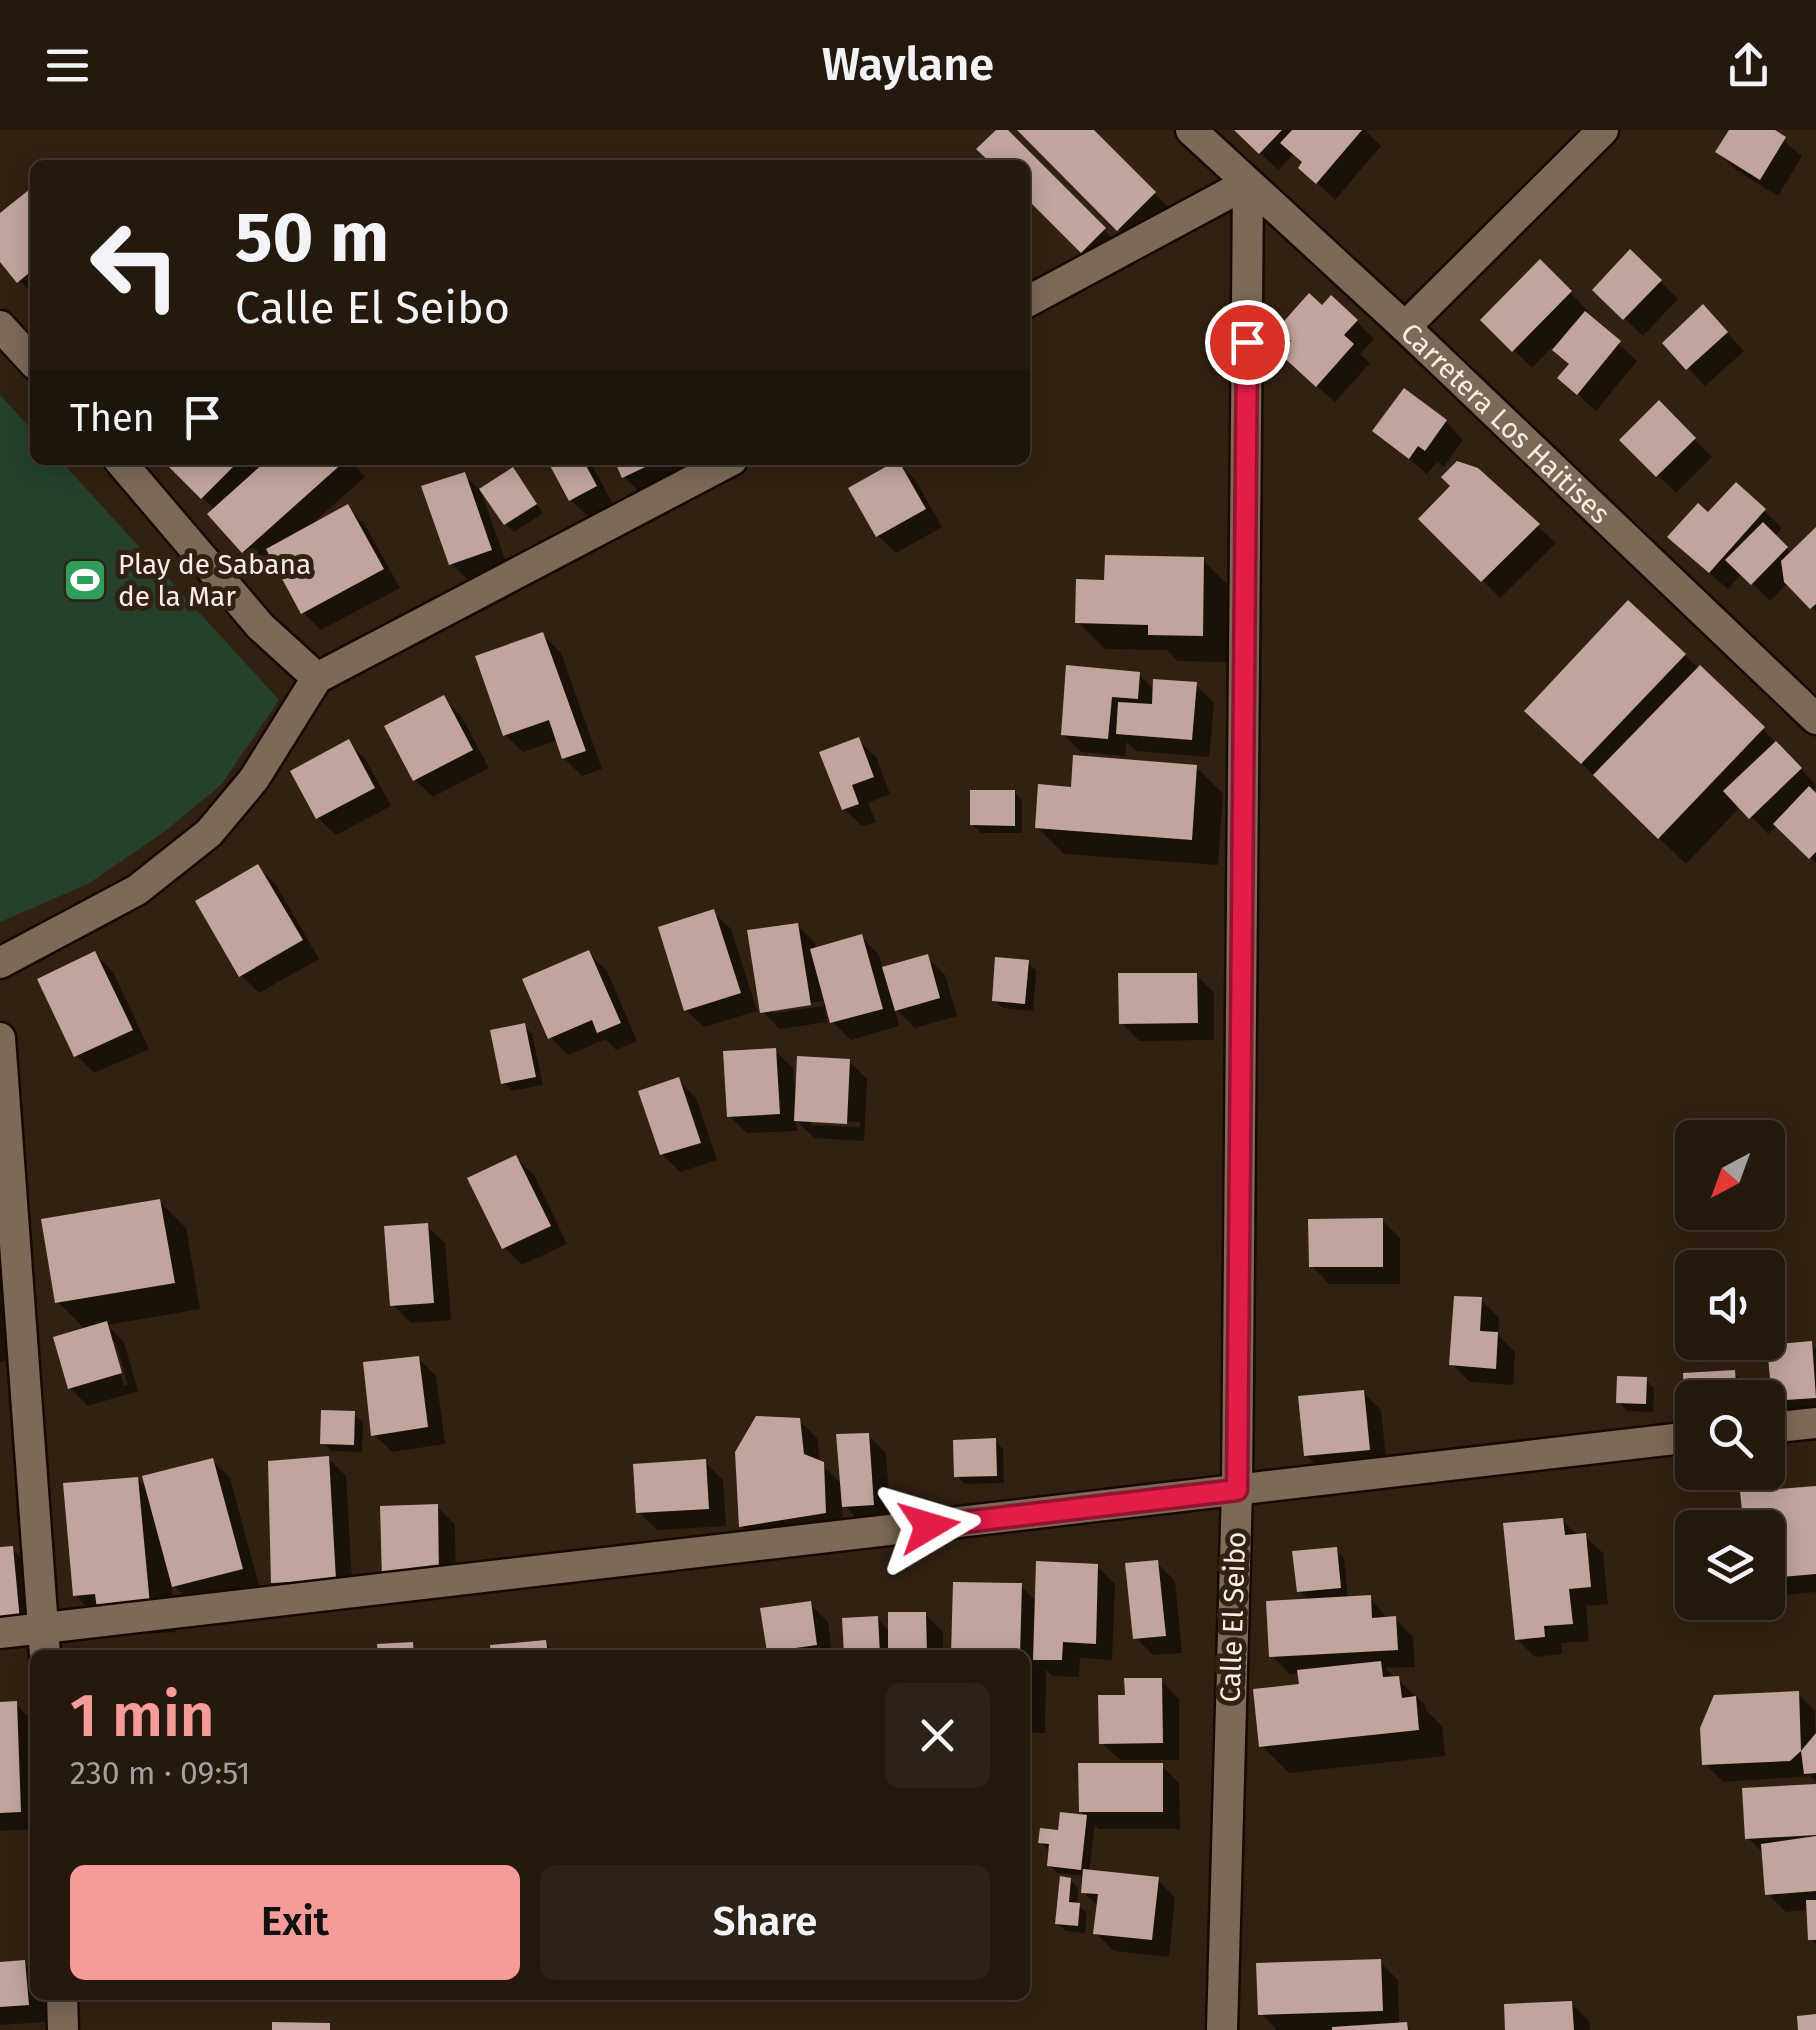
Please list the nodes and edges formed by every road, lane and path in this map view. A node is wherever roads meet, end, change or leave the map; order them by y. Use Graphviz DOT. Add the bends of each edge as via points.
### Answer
graph roads {
  1 [pos="1192,130"];
  2 [pos="1603,130"];
  3 [pos="1248,183"];
  4 [pos="1030,300"];
  5 [pos="0,326"];
  6 [pos="1405,327"];
  7 [pos="30,359"];
  8 [pos="123,465"];
  9 [pos="722,465"];
  10 [pos="316,678"];
  11 [pos="1816,719"];
  12 [pos="0,963"];
  13 [pos="0,1038"];
  14 [pos="1816,1422"];
  15 [pos="1785,1426"];
  16 [pos="1675,1439"];
  17 [pos="1237,1490"];
  18 [pos="0,1633"];
  19 [pos="44,1641"];
  20 [pos="62,2000"];
  21 [pos="63,2030"];
  22 [pos="1222,2030"];
  1 -- 3 [label="street, Carretera Los Haitises"];
  2 -- 6 [label="street"];
  3 -- 4 [label="street"];
  3 -- 6 [label="street, Carretera Los Haitises"];
  3 -- 17 [label="street, Calle El Seibo"];
  5 -- 7 [label="street"];
  6 -- 11 [label="street, Carretera Los Haitises"];
  8 -- 10 [label="street" via="260,626"];
  9 -- 10 [label="street"];
  10 -- 12 [label="street" via="254,779 209,833 136,890"];
  13 -- 19 [label="street"];
  14 -- 15 [label="street"];
  16 -- 17 [label="street"];
  17 -- 19 [label="street"];
  17 -- 22 [label="street, Calle El Seibo"];
  18 -- 19 [label="street"];
  20 -- 21 [label="street"];
}
